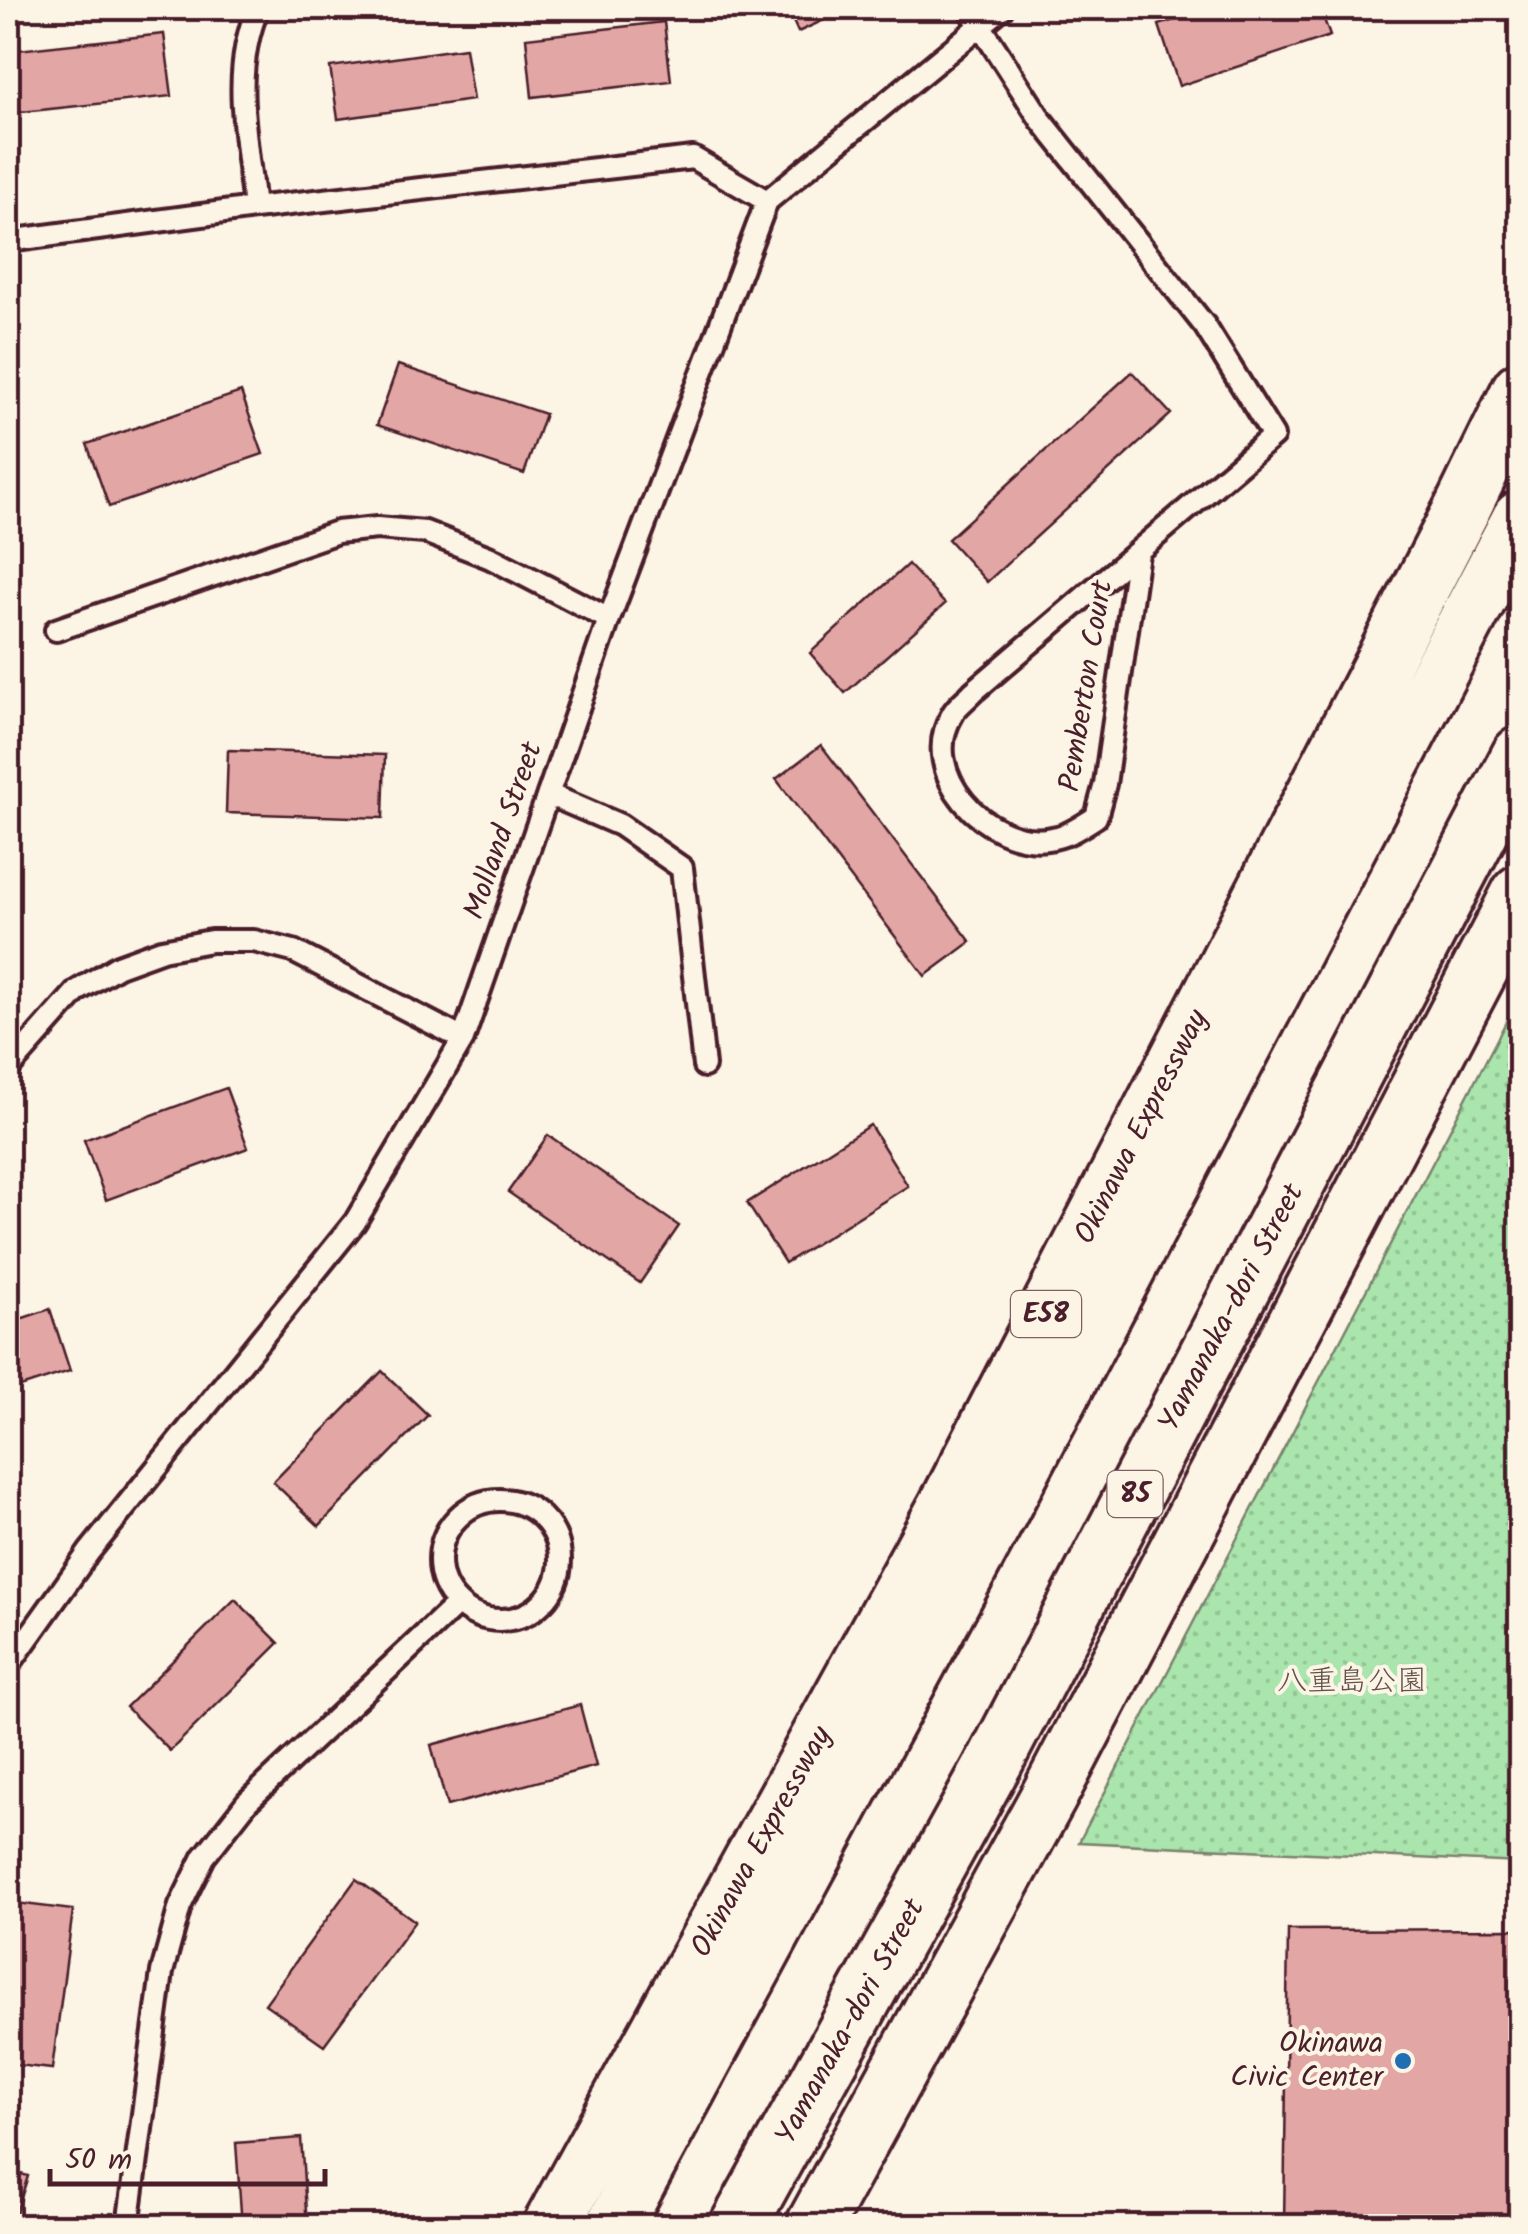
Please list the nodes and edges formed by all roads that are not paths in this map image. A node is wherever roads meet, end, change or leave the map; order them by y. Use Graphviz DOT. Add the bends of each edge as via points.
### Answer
graph roads {
  1 [pos="258,8"];
  2 [pos="1002,8"];
  3 [pos="975,15"];
  4 [pos="766,201"];
  5 [pos="254,208"];
  6 [pos="8,242"];
  7 [pos="1520,390"];
  8 [pos="1520,519"];
  9 [pos="1138,553"];
  10 [pos="609,619"];
  11 [pos="56,630"];
  12 [pos="1520,756"];
  13 [pos="548,794"];
  14 [pos="1520,893"];
  15 [pos="463,1039"];
  16 [pos="704,1066"];
  17 [pos="8,1069"];
  18 [pos="457,1604"];
  19 [pos="8,1666"];
  20 [pos="128,2226"];
  21 [pos="551,2226"];
  22 [pos="614,2226"];
  23 [pos="738,2226"];
  24 [pos="814,2226"];
  1 -- 5 [label="lane" via="240,76"];
  2 -- 3 [label="lane, Molland Street"];
  3 -- 4 [label="lane, Molland Street"];
  3 -- 9 [label="lane, Pemberton Court" via="1040,120 1206,326 1273,436"];
  4 -- 5 [label="lane" via="693,158"];
  4 -- 10 [label="lane, Molland Street"];
  5 -- 6 [label="lane"];
  7 -- 21 [label="main road, Okinawa Expressway / E58" via="951,1498"];
  8 -- 22 [label="main road, Okinawa Expressway / E58" via="998,1516"];
  9 -- 9 [label="lane, Pemberton Court" via="951,715 944,741 948,780 986,823 1018,838 1044,840 1069,834 1096,816"];
  10 -- 11 [label="lane" via="442,538 377,528 337,532"];
  10 -- 13 [label="lane, Molland Street"];
  12 -- 23 [label="main road, Yamanaka-dori Street / 85" via="995,1762"];
  13 -- 15 [label="lane, Molland Street"];
  13 -- 16 [label="lane" via="620,825 682,868"];
  14 -- 24 [label="main road, Yamanaka-dori Street / 85" via="1049,1796"];
  15 -- 17 [label="lane" via="294,951 254,941 211,941 118,966 77,991"];
  15 -- 19 [label="lane, Molland Street" via="354,1222 90,1552"];
  18 -- 18 [label="lane" via="489,1621 516,1620 554,1590 562,1560 554,1532 538,1513 505,1500 464,1511 446,1532 439,1555 440,1574"];
  18 -- 20 [label="lane" via="246,1802 204,1858 180,1906 162,1972"];
}
